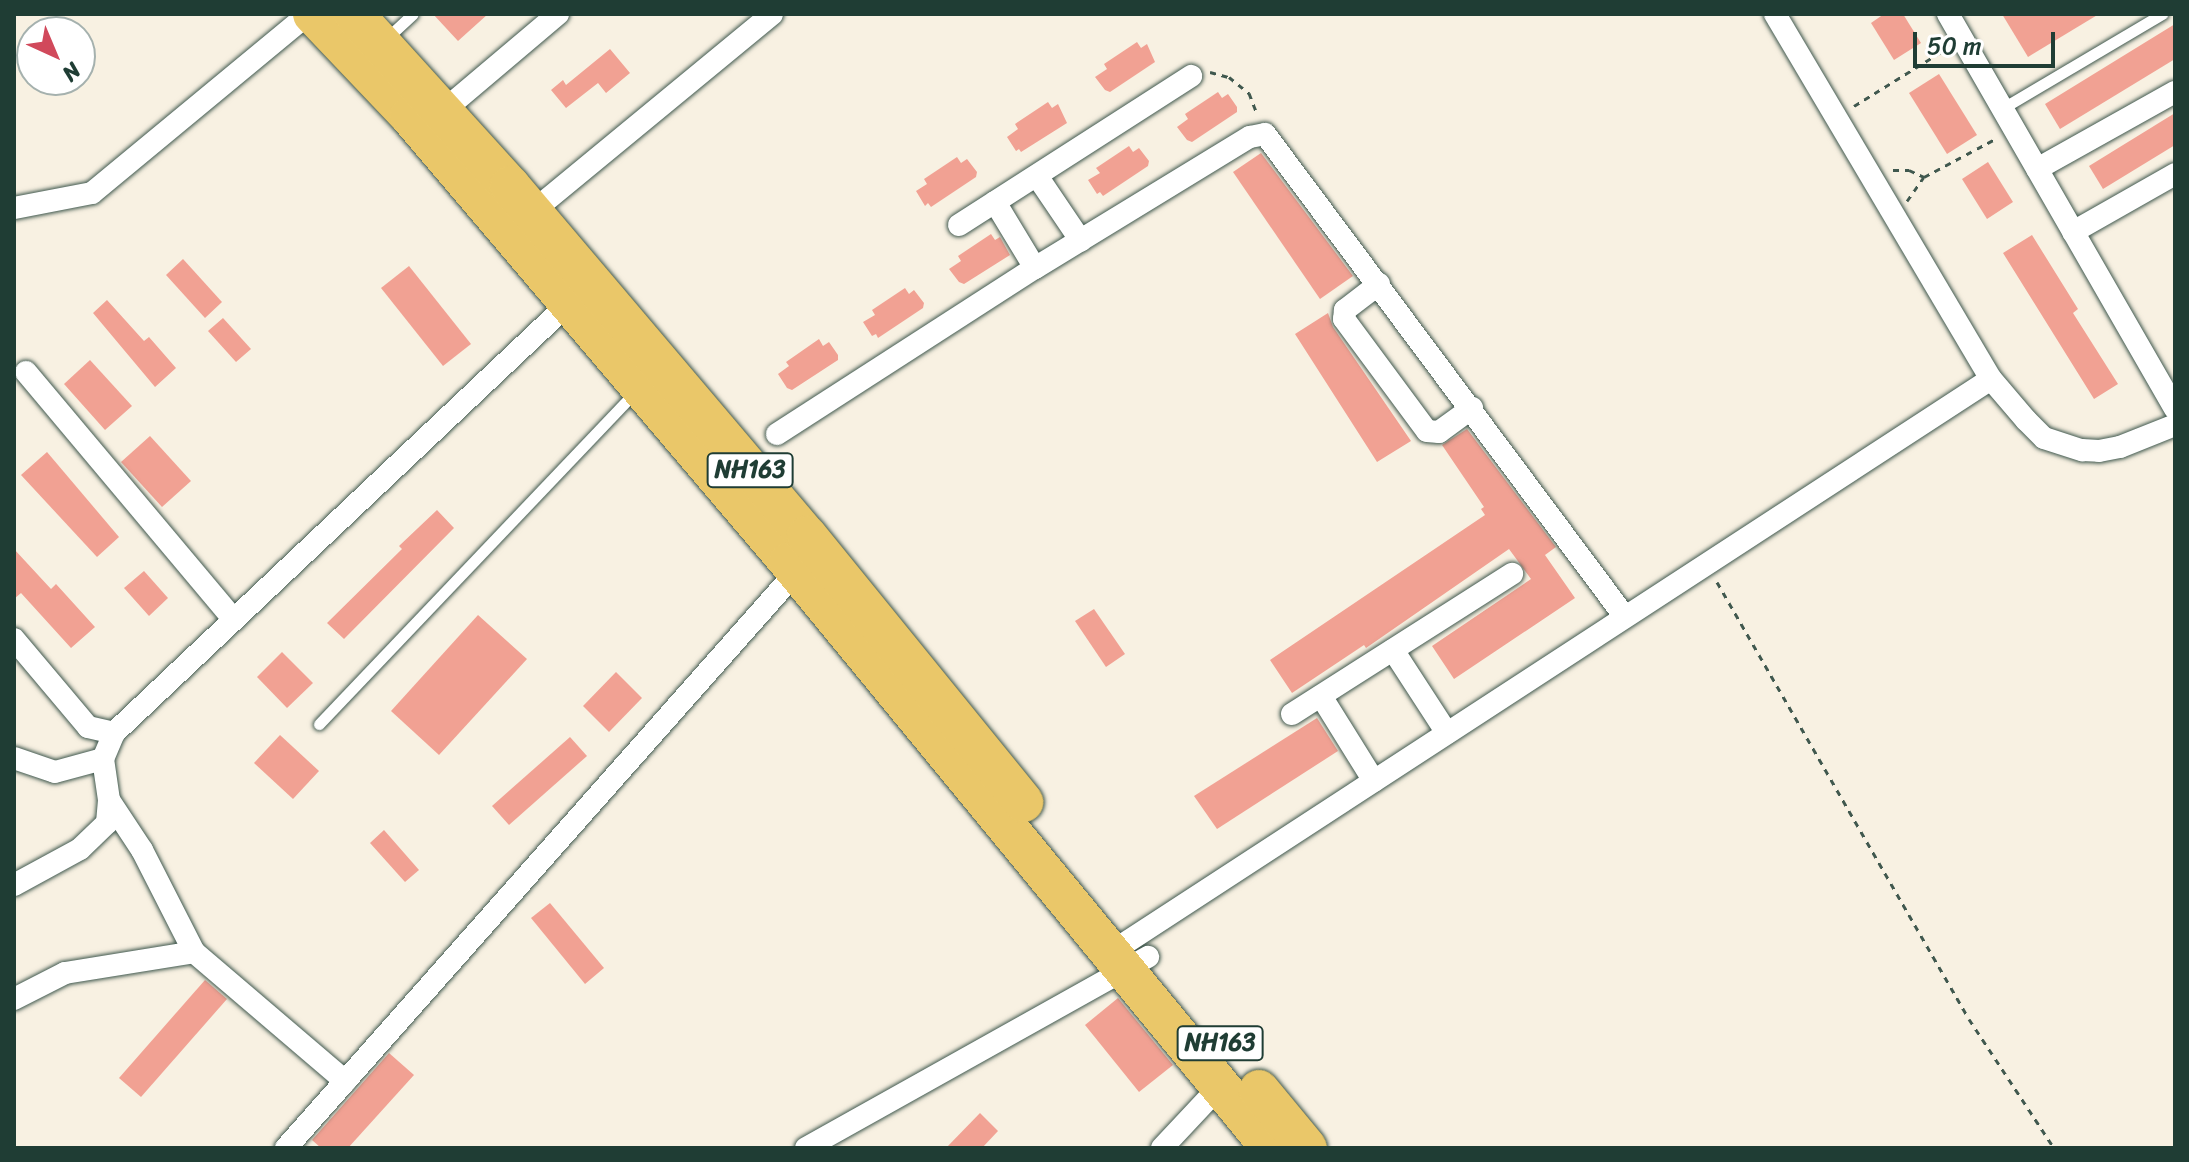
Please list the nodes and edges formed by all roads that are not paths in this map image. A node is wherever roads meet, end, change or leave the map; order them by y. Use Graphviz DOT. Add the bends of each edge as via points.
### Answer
graph roads {
  1 [pos="310,14"];
  2 [pos="354,14"];
  3 [pos="413,14"];
  4 [pos="558,14"];
  5 [pos="772,14"];
  6 [pos="1775,14"];
  7 [pos="1948,14"];
  8 [pos="2162,14"];
  9 [pos="381,43"];
  10 [pos="1191,76"];
  11 [pos="2175,92"];
  12 [pos="2003,108"];
  13 [pos="442,112"];
  14 [pos="2037,169"];
  15 [pos="2175,174"];
  16 [pos="1037,176"];
  17 [pos="995,202"];
  18 [pos="14,208"];
  19 [pos="532,212"];
  20 [pos="959,225"];
  21 [pos="2073,232"];
  22 [pos="1081,241"];
  23 [pos="1035,268"];
  24 [pos="1379,284"];
  25 [pos="568,304"];
  26 [pos="26,372"];
  27 [pos="1991,379"];
  28 [pos="640,387"];
  29 [pos="1472,408"];
  30 [pos="2175,408"];
  31 [pos="2175,425"];
  32 [pos="777,434"];
  33 [pos="797,571"];
  34 [pos="1512,574"];
  35 [pos="1625,617"];
  36 [pos="233,619"];
  37 [pos="14,639"];
  38 [pos="1393,650"];
  39 [pos="1321,696"];
  40 [pos="1292,714"];
  41 [pos="319,724"];
  42 [pos="114,733"];
  43 [pos="1447,733"];
  44 [pos="14,758"];
  45 [pos="103,759"];
  46 [pos="1374,781"];
  47 [pos="109,800"];
  48 [pos="14,885"];
  49 [pos="194,952"];
  50 [pos="1129,955"];
  51 [pos="14,999"];
  52 [pos="345,1081"];
  53 [pos="1220,1086"];
  54 [pos="286,1148"];
  55 [pos="806,1148"];
  56 [pos="1162,1148"];
  57 [pos="1271,1148"];
  58 [pos="1307,1148"];
  1 -- 18 [label="street" via="92,193"];
  1 -- 25 [label="highway, NH163" via="410,116"];
  2 -- 9 [label="highway, NH163"];
  3 -- 9 [label="lane"];
  4 -- 13 [label="street"];
  5 -- 19 [label="street"];
  6 -- 27 [label="street"];
  7 -- 12 [label="street"];
  8 -- 12 [label="lane"];
  9 -- 13 [label="highway, NH163"];
  10 -- 16 [label="street"];
  11 -- 14 [label="street"];
  12 -- 14 [label="street"];
  13 -- 19 [label="highway, NH163"];
  14 -- 21 [label="street"];
  15 -- 21 [label="street"];
  16 -- 17 [label="street"];
  16 -- 22 [label="street"];
  17 -- 20 [label="street"];
  17 -- 23 [label="street"];
  19 -- 50 [label="highway, NH163" via="807,536"];
  21 -- 30 [label="street"];
  22 -- 23 [label="street"];
  22 -- 24 [label="street" via="1259,133 1276,143"];
  23 -- 32 [label="street"];
  24 -- 29 [label="street"];
  24 -- 29 [label="street" via="1343,316 1427,431 1439,432"];
  25 -- 28 [label="highway, NH163"];
  25 -- 36 [label="street"];
  26 -- 36 [label="street"];
  27 -- 31 [label="street" via="2044,438 2082,450 2120,447"];
  27 -- 35 [label="street"];
  28 -- 33 [label="highway, NH163"];
  28 -- 41 [label="lane"];
  29 -- 35 [label="street"];
  33 -- 50 [label="highway, NH163"];
  33 -- 52 [label="street"];
  34 -- 38 [label="street"];
  35 -- 43 [label="street"];
  36 -- 42 [label="street"];
  37 -- 42 [label="street" via="88,727"];
  38 -- 39 [label="street"];
  38 -- 43 [label="street"];
  39 -- 40 [label="street"];
  39 -- 46 [label="street"];
  42 -- 45 [label="street"];
  43 -- 46 [label="street"];
  44 -- 45 [label="street" via="55,772"];
  45 -- 47 [label="street"];
  46 -- 50 [label="street"];
  47 -- 48 [label="street" via="107,823 80,849"];
  47 -- 49 [label="street" via="142,850"];
  49 -- 51 [label="street" via="65,973"];
  49 -- 52 [label="street"];
  50 -- 53 [label="highway, NH163"];
  50 -- 55 [label="street"];
  50 -- 58 [label="highway, NH163"];
  52 -- 54 [label="street"];
  53 -- 56 [label="street"];
  53 -- 57 [label="highway, NH163"];
}
